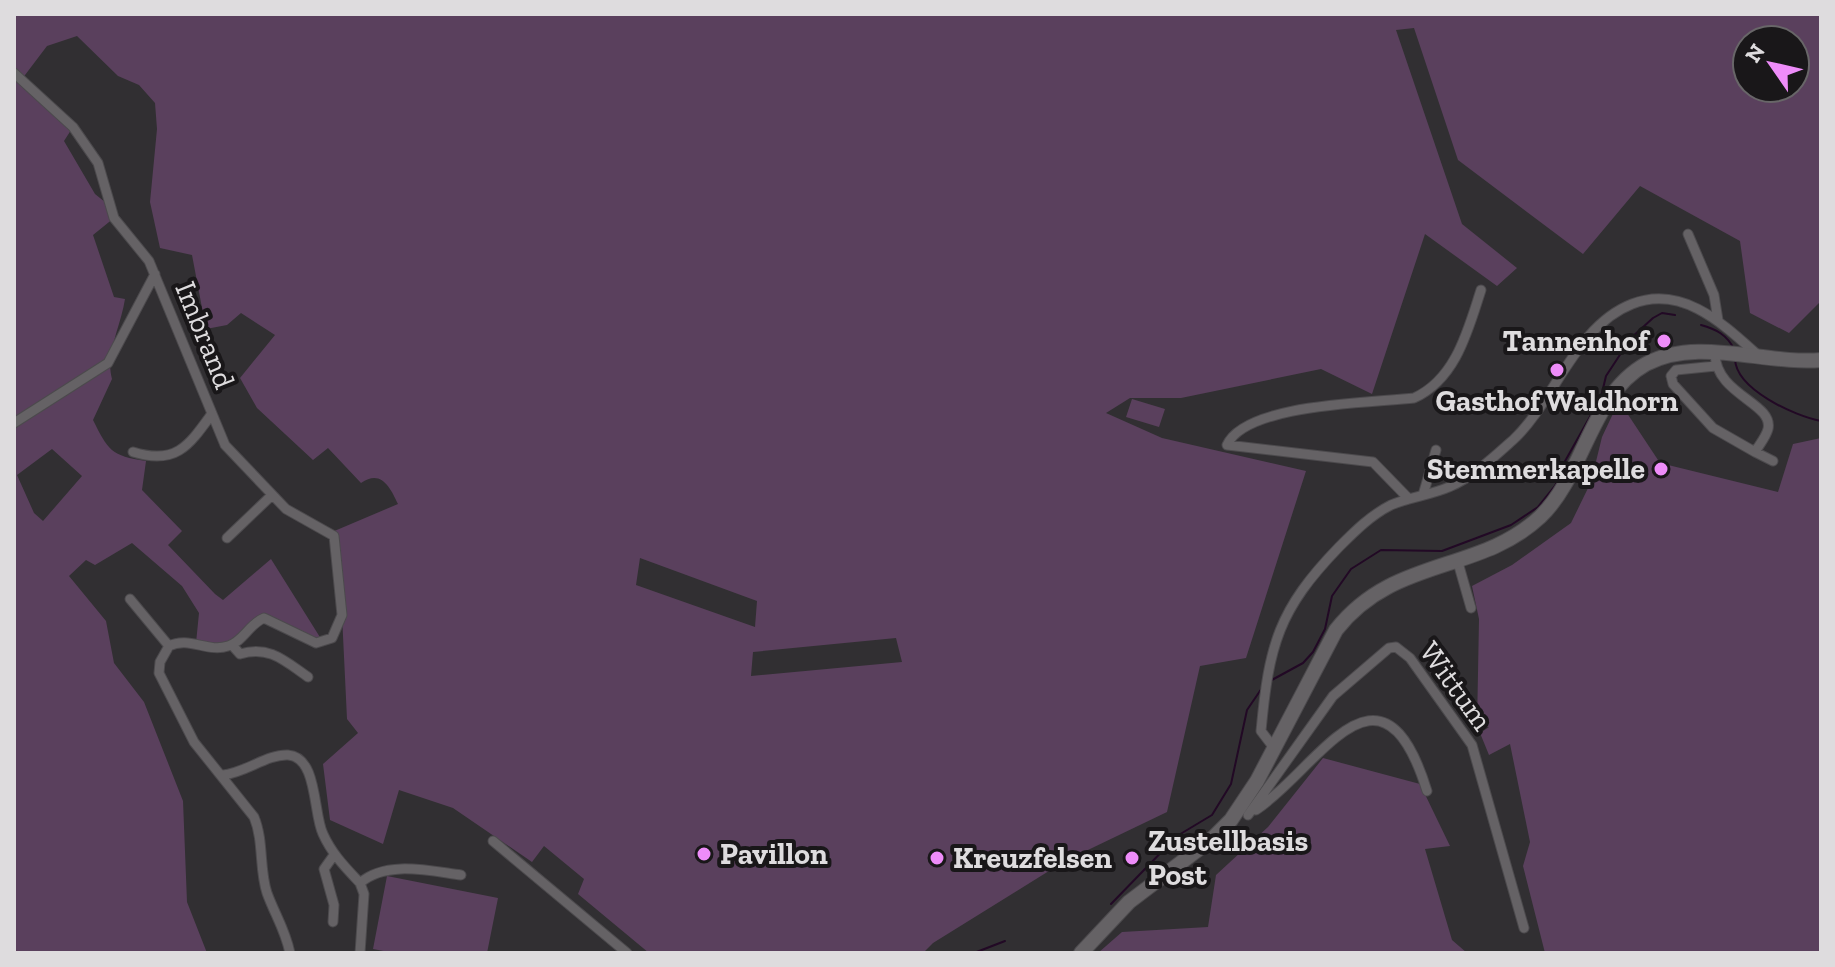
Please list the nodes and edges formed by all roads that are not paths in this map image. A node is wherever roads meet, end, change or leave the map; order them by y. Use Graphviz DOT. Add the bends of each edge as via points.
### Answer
graph roads {
  1 [pos="14,73"];
  2 [pos="1688,234"];
  3 [pos="155,274"];
  4 [pos="1481,290"];
  5 [pos="1718,320"];
  6 [pos="1719,359"];
  7 [pos="1761,359"];
  8 [pos="1821,360"];
  9 [pos="211,415"];
  10 [pos="14,423"];
  11 [pos="1436,450"];
  12 [pos="133,452"];
  13 [pos="1755,452"];
  14 [pos="1773,461"];
  15 [pos="1423,495"];
  16 [pos="271,496"];
  17 [pos="1409,499"];
  18 [pos="227,538"];
  19 [pos="1457,559"];
  20 [pos="130,599"];
  21 [pos="1471,608"];
  22 [pos="232,645"];
  23 [pos="169,646"];
  24 [pos="308,677"];
  25 [pos="1274,748"];
  26 [pos="223,775"];
  27 [pos="1427,791"];
  28 [pos="1248,815"];
  29 [pos="1231,820"];
  30 [pos="493,841"];
  31 [pos="334,855"];
  32 [pos="461,875"];
  33 [pos="360,883"];
  34 [pos="333,922"];
  35 [pos="1524,928"];
  36 [pos="290,953"];
  37 [pos="360,953"];
  38 [pos="627,953"];
  39 [pos="1081,953"];
  1 -- 3 [label="street, Imbrand" via="73,127 98,163 114,218"];
  2 -- 5 [label="street" via="1714,295"];
  3 -- 9 [label="street, Imbrand"];
  3 -- 10 [label="street, Imbrand" via="108,363"];
  4 -- 17 [label="street" via="1454,359 1424,394 1290,411 1235,434 1227,445 1373,462"];
  5 -- 7 [label="street"];
  5 -- 15 [label="street" via="1694,306 1662,298 1632,304 1608,318 1515,438 1461,481"];
  6 -- 7 [label="main road"];
  6 -- 13 [label="street" via="1723,382 1768,420"];
  6 -- 13 [label="street" via="1676,370 1673,384 1713,428"];
  6 -- 19 [label="main road" via="1669,356 1624,380 1554,502 1506,541"];
  7 -- 8 [label="main road"];
  9 -- 12 [label="street, Imbrand" via="175,454 151,457"];
  9 -- 16 [label="street, Imbrand" via="235,459"];
  11 -- 15 [label="street"];
  13 -- 14 [label="street"];
  15 -- 17 [label="street"];
  16 -- 18 [label="street"];
  16 -- 22 [label="street, Imbrand" via="334,536 340,627 332,638 316,643 264,618"];
  17 -- 25 [label="street" via="1384,509 1358,529 1296,595 1266,679 1261,731"];
  19 -- 21 [label="street"];
  19 -- 25 [label="main road" via="1397,579 1351,611"];
  20 -- 23 [label="street"];
  22 -- 23 [label="street" via="217,648 185,641"];
  22 -- 24 [label="street" via="240,654 262,649 277,655"];
  23 -- 26 [label="street" via="159,673 166,691 194,742"];
  25 -- 29 [label="main road"];
  26 -- 31 [label="street" via="285,754 296,757 305,765 321,831"];
  26 -- 36 [label="street" via="260,830 267,893"];
  27 -- 28 [label="street" via="1402,738 1388,725 1367,721 1333,737"];
  28 -- 29 [label="street"];
  28 -- 35 [label="street, Wittum" via="1333,696 1396,647 1410,658 1475,753"];
  29 -- 39 [label="main road" via="1129,902"];
  30 -- 38 [label="street"];
  31 -- 33 [label="street"];
  31 -- 34 [label="street" via="324,869"];
  32 -- 33 [label="street" via="398,870 376,873"];
  33 -- 37 [label="street"];
}
